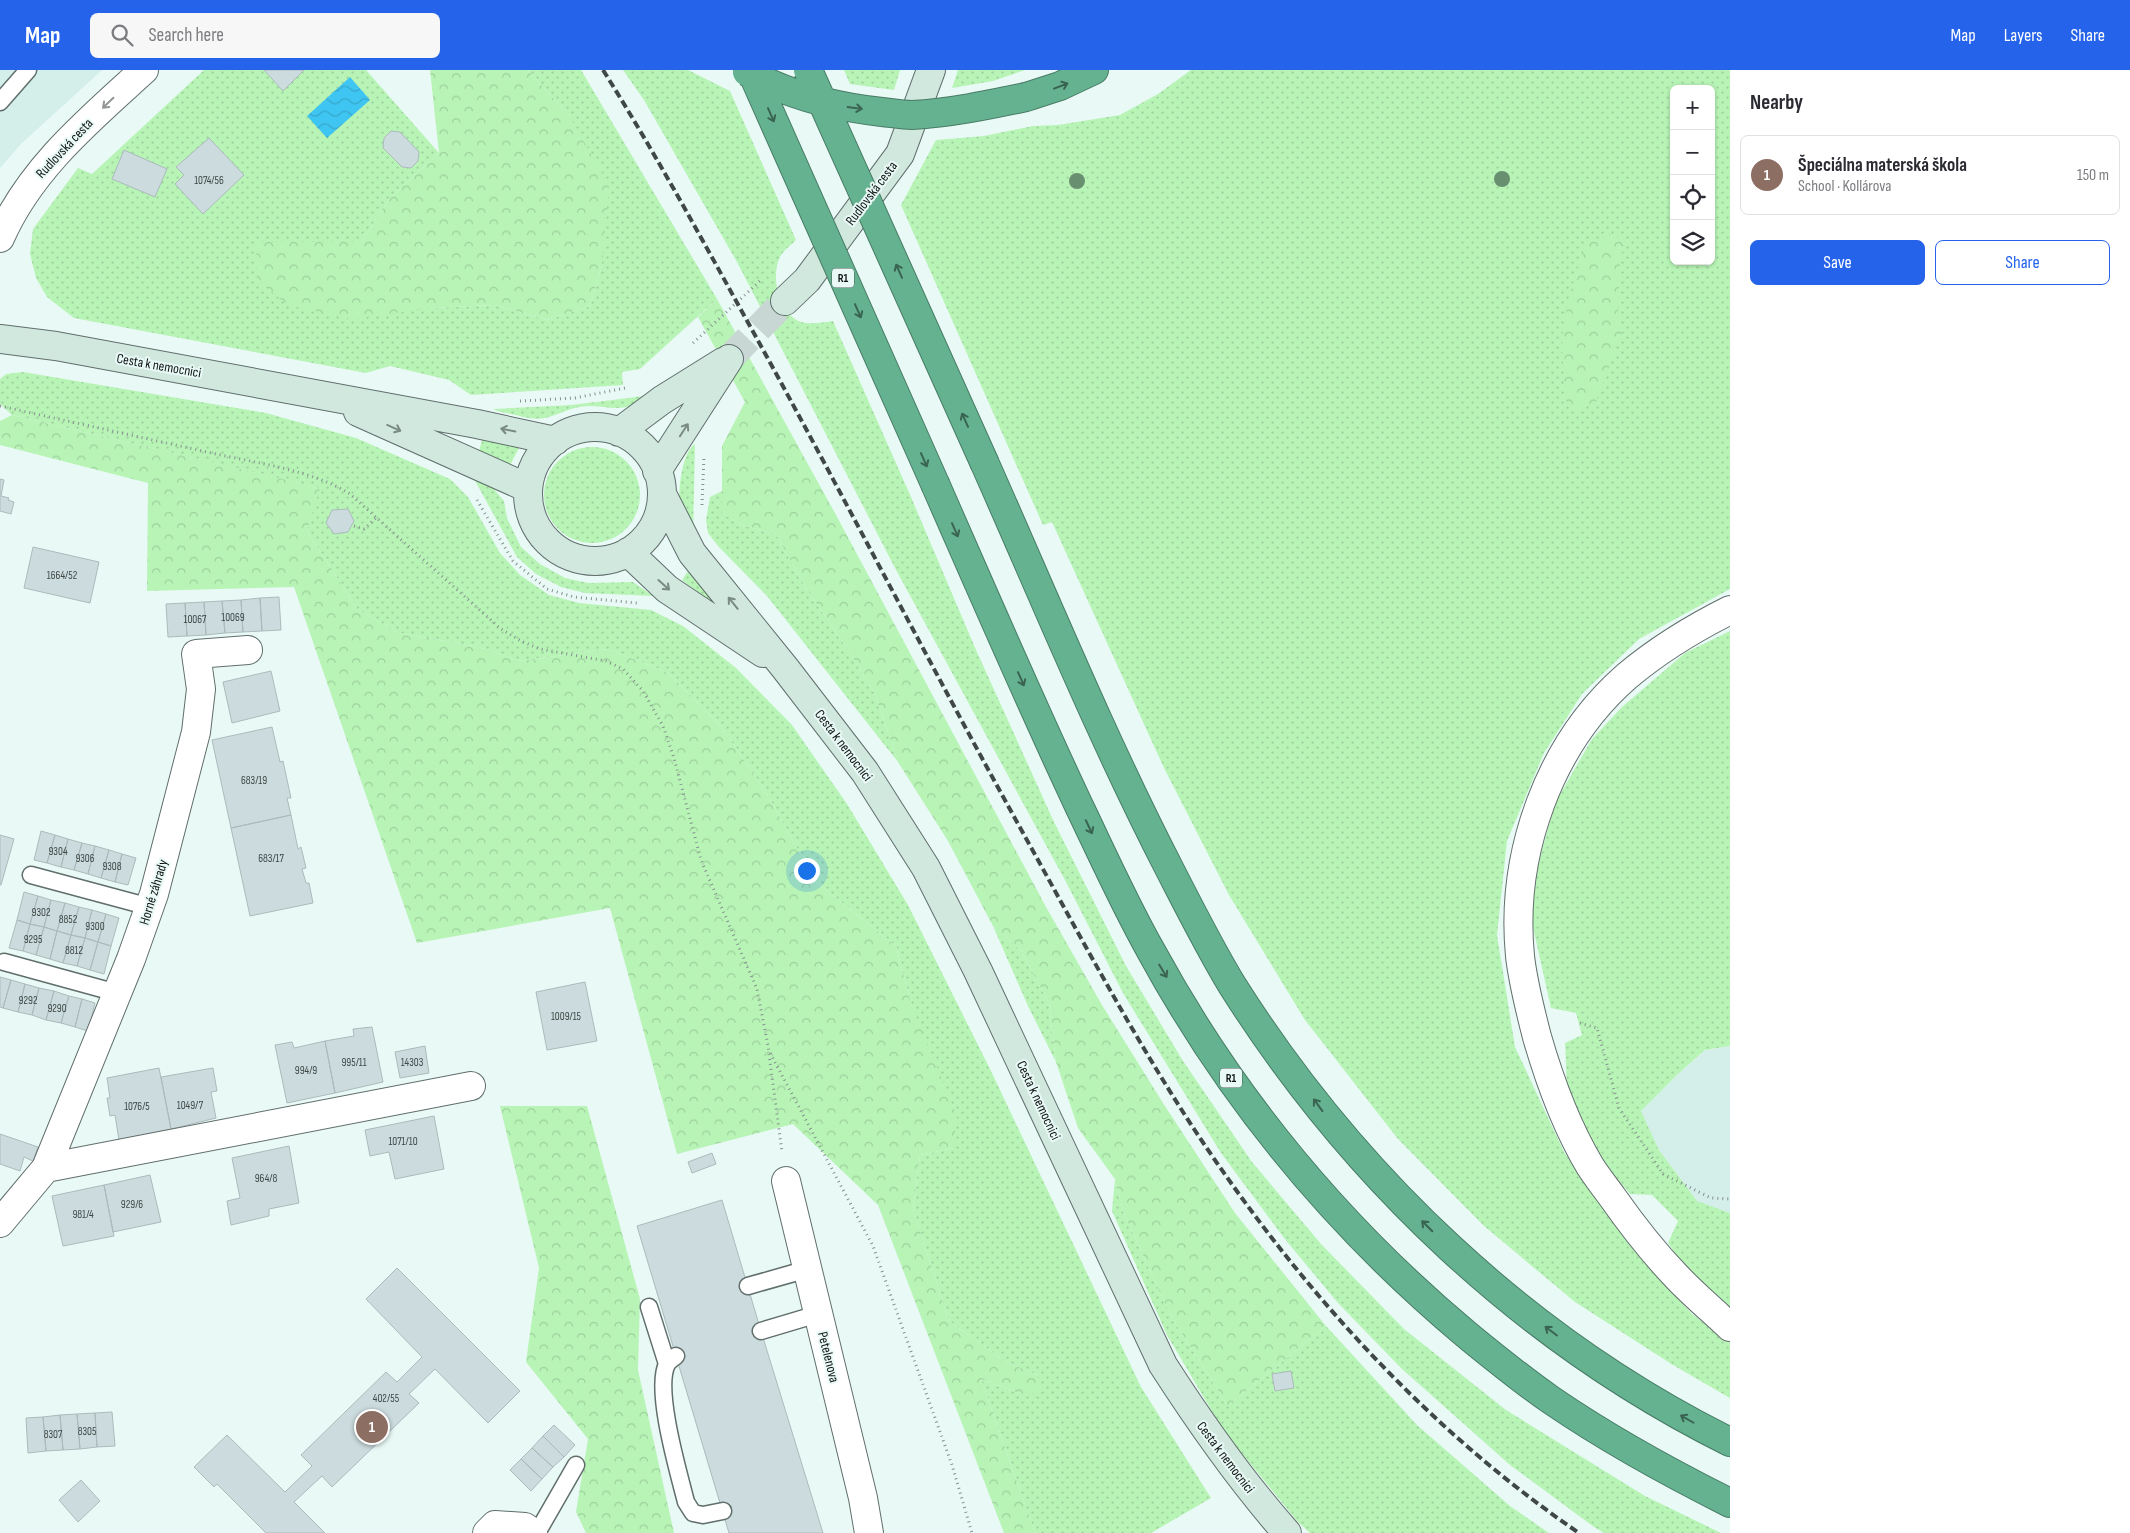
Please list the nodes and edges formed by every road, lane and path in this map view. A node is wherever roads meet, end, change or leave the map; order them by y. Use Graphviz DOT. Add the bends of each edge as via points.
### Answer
graph roads {
  1 [pos="28,70"];
  2 [pos="144,70"];
  3 [pos="743,70"];
  4 [pos="751,70"];
  5 [pos="808,70"];
  6 [pos="931,70"];
  7 [pos="1094,70"];
  8 [pos="0,102"];
  9 [pos="0,238"];
  10 [pos="768,275"];
  11 [pos="785,301"];
  12 [pos="0,339"];
  13 [pos="689,346"];
  14 [pos="628,388"];
  15 [pos="318,394"];
  16 [pos="519,401"];
  17 [pos="0,406"];
  18 [pos="618,432"];
  19 [pos="555,441"];
  20 [pos="704,450"];
  21 [pos="659,482"];
  22 [pos="528,488"];
  23 [pos="474,494"];
  24 [pos="702,508"];
  25 [pos="376,518"];
  26 [pos="354,526"];
  27 [pos="628,552"];
  28 [pos="638,603"];
  29 [pos="1730,610"];
  30 [pos="248,650"];
  31 [pos="785,668"];
  32 [pos="31,875"];
  33 [pos="150,907"];
  34 [pos="4,962"];
  35 [pos="117,993"];
  36 [pos="1580,1024"];
  37 [pos="769,1051"];
  38 [pos="472,1086"];
  39 [pos="46,1168"];
  40 [pos="786,1181"];
  41 [pos="1730,1199"];
  42 [pos="0,1223"];
  43 [pos="808,1269"];
  44 [pos="748,1286"];
  45 [pos="649,1307"];
  46 [pos="818,1314"];
  47 [pos="1730,1327"];
  48 [pos="761,1331"];
  49 [pos="1730,1442"];
  50 [pos="576,1464"];
  51 [pos="1730,1503"];
  52 [pos="723,1511"];
  53 [pos="487,1533"];
  54 [pos="533,1533"];
  55 [pos="537,1533"];
  56 [pos="869,1533"];
  57 [pos="972,1533"];
  58 [pos="1287,1533"];
  1 -- 8 [label="lane"];
  2 -- 9 [label="street, Rudlovská cesta, one-way" via="58,150 11,213"];
  3 -- 7 [label="highway, one-way, bridge" via="766,83 850,108 911,115 960,110 1026,97"];
  4 -- 51 [label="highway, R1, one-way, bridge" via="1051,747 1151,952 1200,1034 1253,1110 1311,1182 1368,1245 1432,1306 1549,1399 1677,1476"];
  49 -- 5 [label="highway, one-way, bridge" via="1636,1390 1575,1349 1452,1251 1331,1124 1232,984 1186,901 1101,728"];
  6 -- 11 [label="street, Rudlovská cesta" via="900,154 806,280"];
  10 -- 13 [label="path"];
  12 -- 15 [label="street, Cesta k nemocnici" via="56,346"];
  14 -- 16 [label="path" via="575,398"];
  19 -- 15 [label="street, Cesta k nemocnici, one-way"];
  15 -- 22 [label="street, Cesta k nemocnici, one-way"];
  17 -- 25 [label="path" via="319,478 350,494"];
  18 -- 19 [label="street, Cesta k nemocnici" via="586,428"];
  18 -- 21 [label="street, Cesta k nemocnici" via="642,448"];
  21 -- 18 [label="street, Cesta k nemocnici, one-way" via="729,359 662,400"];
  19 -- 22 [label="street, Cesta k nemocnici" via="537,461"];
  20 -- 24 [label="path"];
  21 -- 27 [label="street, Cesta k nemocnici" via="659,510 653,526"];
  31 -- 21 [label="street, Cesta k nemocnici, one-way" via="692,553"];
  22 -- 27 [label="street, Cesta k nemocnici" via="535,525 544,538 561,552 591,561 614,558"];
  23 -- 28 [label="path" via="513,561 547,589 574,597"];
  25 -- 26 [label="path" via="364,529"];
  25 -- 37 [label="path" via="501,629 540,649 606,661 623,669 643,691 663,726 674,758 701,860 757,989"];
  27 -- 31 [label="street, Cesta k nemocnici, one-way" via="667,589"];
  29 -- 47 [label="street" via="1668,646 1627,677 1575,736 1551,778 1535,816 1522,864 1518,912 1520,956 1530,1010 1566,1120 1590,1167 1675,1275"];
  30 -- 33 [label="street, Horné záhrady" via="196,654 201,689 196,732"];
  31 -- 58 [label="street, Cesta k nemocnici" via="865,772 926,868 1163,1365 1202,1426"];
  32 -- 33 [label="lane"];
  33 -- 35 [label="street, Horné záhrady"];
  34 -- 35 [label="lane"];
  35 -- 39 [label="street, Horné záhrady"];
  36 -- 41 [label="path" via="1596,1028 1619,1108 1663,1174 1711,1198"];
  37 -- 40 [label="path"];
  37 -- 57 [label="path" via="873,1246 952,1465"];
  38 -- 39 [label="street"];
  39 -- 42 [label="street, Horné záhrady"];
  40 -- 43 [label="street, Petelenova"];
  43 -- 44 [label="lane"];
  43 -- 46 [label="street, Petelenova"];
  45 -- 52 [label="lane" via="671,1360 664,1379 667,1425 686,1502 693,1512 703,1515"];
  46 -- 48 [label="lane"];
  46 -- 56 [label="street, Petelenova"];
  50 -- 55 [label="lane"];
  53 -- 54 [label="street" via="495,1525 525,1527"];
}
